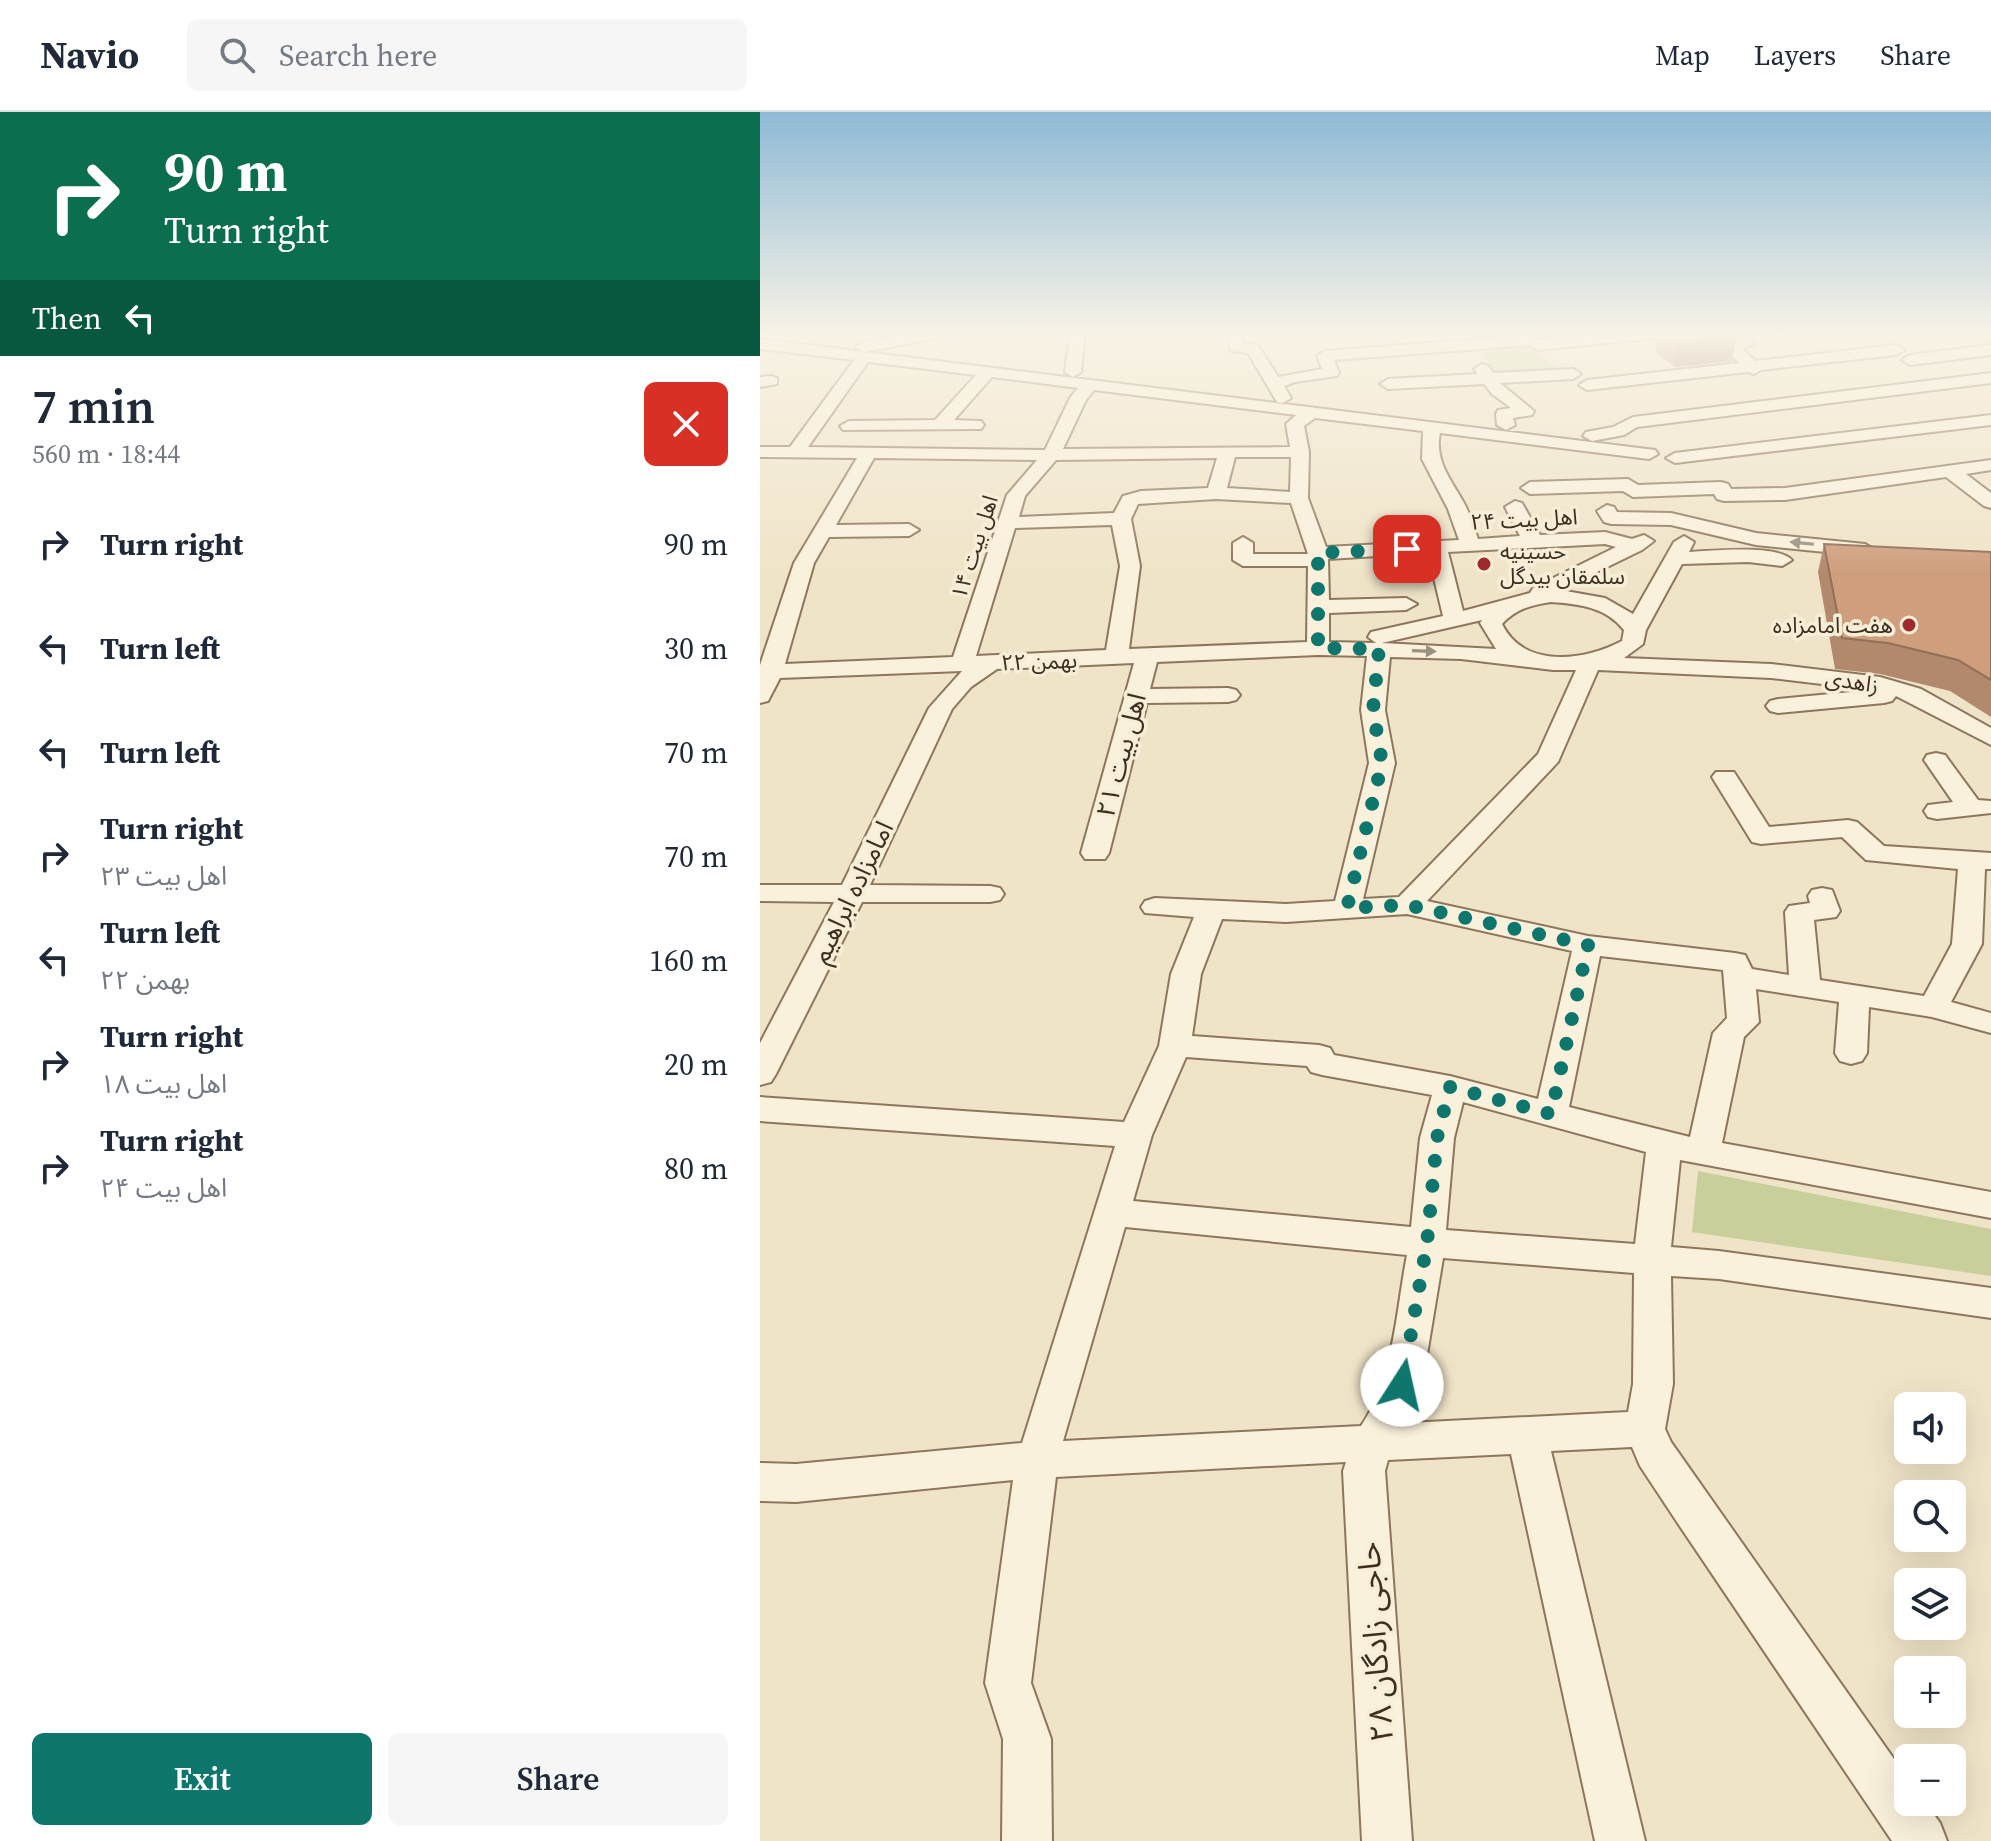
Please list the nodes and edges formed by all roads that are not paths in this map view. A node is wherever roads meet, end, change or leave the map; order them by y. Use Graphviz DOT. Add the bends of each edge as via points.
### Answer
graph roads {
  1 [pos="822,413"];
  2 [pos="951,413"];
  3 [pos="1071,413"];
  4 [pos="1311,413"];
  5 [pos="1424,413"];
  6 [pos="1514,413"];
  7 [pos="1622,413"];
  8 [pos="1627,413"];
  9 [pos="1805,413"];
  10 [pos="1974,413"];
  11 [pos="940,425"];
  12 [pos="1506,425"];
  13 [pos="849,426"];
  14 [pos="1432,429"];
  15 [pos="1592,436"];
  16 [pos="1838,440"];
  17 [pos="1664,450"];
  18 [pos="760,452"];
  19 [pos="795,452"];
  20 [pos="1227,452"];
  21 [pos="1300,452"];
  22 [pos="1744,452"];
  23 [pos="868,454"];
  24 [pos="941,454"];
  25 [pos="1051,455"];
  26 [pos="1991,465"];
  27 [pos="1950,471"];
  28 [pos="1884,480"];
  29 [pos="1530,488"];
  30 [pos="1674,488"];
  31 [pos="1216,493"];
  32 [pos="1785,494"];
  33 [pos="1299,498"];
  34 [pos="1991,502"];
  35 [pos="1515,507"];
  36 [pos="1607,511"];
  37 [pos="1121,519"];
  38 [pos="1671,519"];
  39 [pos="1005,523"];
  40 [pos="909,530"];
  41 [pos="823,531"];
  42 [pos="1533,542"];
  43 [pos="1243,543"];
  44 [pos="1471,546"];
  45 [pos="1635,546"];
  46 [pos="1437,548"];
  47 [pos="1752,548"];
  48 [pos="1318,557"];
  49 [pos="1677,558"];
  50 [pos="1882,558"];
  51 [pos="1523,600"];
  52 [pos="1406,604"];
  53 [pos="1317,607"];
  54 [pos="1501,609"];
  55 [pos="1455,622"];
  56 [pos="1634,637"];
  57 [pos="1318,648"];
  58 [pos="1379,649"];
  59 [pos="1147,657"];
  60 [pos="1116,659"];
  61 [pos="1541,661"];
  62 [pos="990,663"];
  63 [pos="1590,663"];
  64 [pos="962,664"];
  65 [pos="923,665"];
  66 [pos="1701,669"];
  67 [pos="766,672"];
  68 [pos="1913,694"];
  69 [pos="1228,695"];
  70 [pos="760,696"];
  71 [pos="1137,696"];
  72 [pos="1778,706"];
  73 [pos="941,708"];
  74 [pos="1991,738"];
  75 [pos="1936,760"];
  76 [pos="1725,777"];
  77 [pos="1981,808"];
  78 [pos="1937,811"];
  79 [pos="1095,853"];
  80 [pos="1982,861"];
  81 [pos="853,892"];
  82 [pos="760,893"];
  83 [pos="990,894"];
  84 [pos="1822,896"];
  85 [pos="1407,905"];
  86 [pos="1155,907"];
  87 [pos="1347,908"];
  88 [pos="1211,911"];
  89 [pos="1588,945"];
  90 [pos="1979,946"];
  91 [pos="1740,977"];
  92 [pos="1805,986"];
  93 [pos="1855,993"];
  94 [pos="1933,1007"];
  95 [pos="1991,1023"];
  96 [pos="1175,1046"];
  97 [pos="1851,1053"];
  98 [pos="760,1074"];
  99 [pos="1450,1087"];
  100 [pos="760,1109"];
  101 [pos="1551,1114"];
  102 [pos="1135,1135"];
  103 [pos="1664,1145"];
  104 [pos="1704,1150"];
  105 [pos="1991,1205"];
  106 [pos="1111,1212"];
  107 [pos="1427,1243"];
  108 [pos="1652,1259"];
  109 [pos="1991,1303"];
  110 [pos="1645,1429"];
  111 [pos="1527,1436"];
  112 [pos="1372,1444"];
  113 [pos="1037,1460"];
  114 [pos="760,1482"];
  115 [pos="1027,1841"];
  116 [pos="1387,1841"];
  117 [pos="1620,1841"];
  118 [pos="1922,1841"];
  1 -- 19 [label="street"];
  2 -- 11 [label="street"];
  3 -- 25 [label="street, اهل بیت ۱۴"];
  4 -- 14 [label="street"];
  4 -- 21 [label="street" via="1295,424"];
  5 -- 12 [label="street"];
  6 -- 12 [label="street" via="1504,414"];
  7 -- 8 [label="street"];
  7 -- 15 [label="street" via="1618,431"];
  7 -- 17 [label="street"];
  9 -- 16 [label="street"];
  10 -- 16 [label="street"];
  11 -- 13 [label="street"];
  11 -- 24 [label="street" via="968,425"];
  12 -- 15 [label="street"];
  14 -- 17 [label="street"];
  14 -- 44 [label="street" via="1431,466 1455,504"];
  15 -- 17 [label="street"];
  16 -- 22 [label="street"];
  16 -- 28 [label="street"];
  17 -- 22 [label="street"];
  17 -- 22 [label="street"];
  17 -- 30 [label="street"];
  17 -- 32 [label="street"];
  18 -- 19 [label="street"];
  19 -- 23 [label="street"];
  20 -- 21 [label="street"];
  20 -- 25 [label="street"];
  20 -- 31 [label="street"];
  21 -- 33 [label="street"];
  23 -- 24 [label="street"];
  23 -- 41 [label="street"];
  24 -- 25 [label="street"];
  25 -- 39 [label="street, اهل بیت ۱۴" via="1016,495"];
  26 -- 27 [label="street"];
  27 -- 28 [label="street"];
  27 -- 34 [label="street"];
  28 -- 32 [label="street"];
  29 -- 30 [label="street"];
  30 -- 32 [label="street" via="1721,488 1724,495"];
  30 -- 38 [label="street"];
  31 -- 33 [label="street"];
  31 -- 37 [label="street" via="1130,500"];
  33 -- 48 [label="street"];
  35 -- 42 [label="street"];
  36 -- 38 [label="street" via="1611,518"];
  37 -- 39 [label="street"];
  37 -- 60 [label="street" via="1130,566"];
  38 -- 45 [label="street"];
  38 -- 47 [label="street"];
  38 -- 49 [label="street" via="1685,544"];
  39 -- 64 [label="street, اهل بیت ۱۴"];
  40 -- 41 [label="street"];
  41 -- 67 [label="street" via="804,563"];
  42 -- 44 [label="street, اهل بیت ۲۴"];
  42 -- 45 [label="street, اهل بیت ۲۴" via="1605,538"];
  43 -- 48 [label="street, اهل بیت ۲۴" via="1243,560"];
  44 -- 46 [label="street, اهل بیت ۲۴"];
  45 -- 51 [label="street"];
  46 -- 48 [label="street, اهل بیت ۲۴"];
  46 -- 55 [label="street"];
  47 -- 49 [label="street"];
  47 -- 50 [label="street"];
  48 -- 53 [label="street"];
  49 -- 56 [label="street"];
  51 -- 54 [label="street, ۲۲ بهمن"];
  51 -- 56 [label="street, زاهدی" via="1551,596 1607,605 1627,616"];
  52 -- 53 [label="street"];
  53 -- 57 [label="street"];
  54 -- 55 [label="street, ۲۲ بهمن"];
  54 -- 61 [label="street" via="1491,623 1495,638 1512,652"];
  55 -- 57 [label="street, ۲۲ بهمن"];
  56 -- 63 [label="street" via="1616,656"];
  56 -- 66 [label="street, زاهدی" via="1658,658"];
  57 -- 58 [label="street, ۲۲ بهمن"];
  57 -- 59 [label="street, ۲۲ بهمن"];
  58 -- 61 [label="street, ۲۲ بهمن, one-way"];
  58 -- 87 [label="street" via="1373,710 1382,763"];
  59 -- 60 [label="street, ۲۲ بهمن"];
  59 -- 71 [label="street, اهل بیت ۲۱"];
  60 -- 62 [label="street, ۲۲ بهمن"];
  61 -- 63 [label="street, ۲۲ بهمن"];
  62 -- 64 [label="street, ۲۲ بهمن"];
  62 -- 73 [label="street, امامزاده ابراهیم" via="972,672"];
  63 -- 66 [label="street, زاهدی"];
  63 -- 85 [label="street" via="1549,757"];
  64 -- 65 [label="street, ۲۲ بهمن"];
  65 -- 67 [label="street, ۲۲ بهمن"];
  65 -- 73 [label="street" via="940,689"];
  66 -- 68 [label="street, زاهدی" via="1832,677"];
  67 -- 70 [label="street"];
  68 -- 72 [label="street"];
  68 -- 74 [label="street, زاهدی"];
  69 -- 71 [label="street"];
  71 -- 79 [label="street, اهل بیت ۲۱"];
  73 -- 81 [label="street, امامزاده ابراهیم"];
  75 -- 77 [label="street"];
  76 -- 80 [label="street" via="1761,836 1848,828 1876,854"];
  77 -- 78 [label="street"];
  80 -- 90 [label="street"];
  81 -- 82 [label="street"];
  81 -- 83 [label="street"];
  81 -- 98 [label="street, امامزاده ابراهیم"];
  84 -- 92 [label="street" via="1826,911 1799,912"];
  85 -- 87 [label="street"];
  85 -- 89 [label="street"];
  86 -- 88 [label="street"];
  87 -- 88 [label="street"];
  88 -- 96 [label="street" via="1186,974"];
  89 -- 91 [label="street" via="1735,962"];
  89 -- 101 [label="street"];
  90 -- 94 [label="street"];
  91 -- 92 [label="street"];
  91 -- 104 [label="street" via="1743,1022 1729,1033"];
  92 -- 93 [label="street"];
  93 -- 94 [label="street"];
  93 -- 97 [label="street"];
  94 -- 95 [label="street"];
  96 -- 99 [label="street" via="1319,1056 1322,1064"];
  96 -- 102 [label="street"];
  99 -- 101 [label="street"];
  99 -- 107 [label="street" via="1437,1138"];
  100 -- 102 [label="street"];
  101 -- 103 [label="street"];
  102 -- 106 [label="street"];
  103 -- 104 [label="street"];
  103 -- 108 [label="street"];
  104 -- 105 [label="street"];
  106 -- 107 [label="street"];
  106 -- 113 [label="street"];
  107 -- 108 [label="street"];
  107 -- 112 [label="street" via="1402,1385"];
  108 -- 109 [label="street"];
  108 -- 110 [label="street" via="1655,1354"];
  110 -- 111 [label="street"];
  110 -- 118 [label="street" via="1655,1453"];
  111 -- 112 [label="street"];
  111 -- 117 [label="street"];
  112 -- 113 [label="street"];
  112 -- 116 [label="street, حاجی زادگان ۲۸" via="1364,1471"];
  113 -- 114 [label="street"];
  113 -- 115 [label="street" via="1008,1683 1027,1739"];
}
